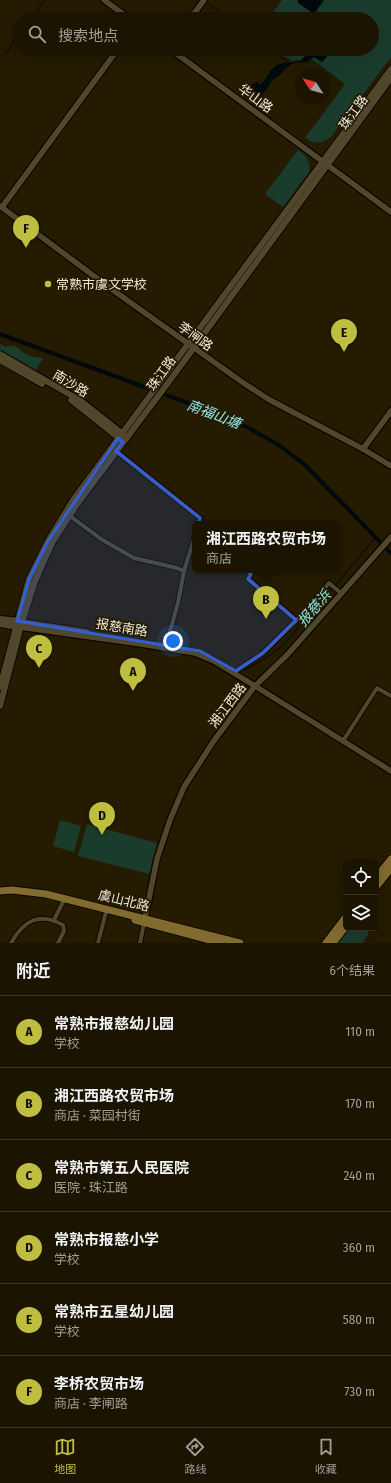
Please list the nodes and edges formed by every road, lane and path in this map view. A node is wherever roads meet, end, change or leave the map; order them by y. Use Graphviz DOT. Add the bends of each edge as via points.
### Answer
graph roads {
  1 [pos="104,0"];
  2 [pos="203,1"];
  3 [pos="120,12"];
  4 [pos="195,12"];
  5 [pos="113,56"];
  6 [pos="180,56"];
  7 [pos="391,69"];
  8 [pos="391,78"];
  9 [pos="326,163"];
  10 [pos="1,206"];
  11 [pos="391,212"];
  12 [pos="191,346"];
  13 [pos="0,354"];
  14 [pos="0,360"];
  15 [pos="391,411"];
  16 [pos="122,437"];
  17 [pos="363,448"];
  18 [pos="116,451"];
  19 [pos="391,466"];
  20 [pos="70,516"];
  21 [pos="199,521"];
  22 [pos="390,538"];
  23 [pos="192,546"];
  24 [pos="184,571"];
  25 [pos="250,573"];
  26 [pos="342,594"];
  27 [pos="0,619"];
  28 [pos="296,620"];
  29 [pos="0,624"];
  30 [pos="19,624"];
  31 [pos="166,645"];
  32 [pos="236,671"];
  33 [pos="255,686"];
  34 [pos="0,687"];
  35 [pos="391,696"];
  36 [pos="0,706"];
  37 [pos="343,741"];
  38 [pos="391,771"];
  39 [pos="391,859"];
  40 [pos="391,868"];
  41 [pos="379,874"];
  42 [pos="379,883"];
  43 [pos="0,890"];
  44 [pos="0,895"];
  45 [pos="63,902"];
  46 [pos="106,912"];
  47 [pos="54,920"];
  48 [pos="144,920"];
  49 [pos="343,921"];
  50 [pos="343,930"];
  51 [pos="11,943"];
  52 [pos="58,943"];
  53 [pos="98,943"];
  54 [pos="140,943"];
  55 [pos="220,943"];
  56 [pos="240,943"];
  57 [pos="326,943"];
  58 [pos="333,943"];
  1 -- 3 [label="street"];
  2 -- 4 [label="street"];
  5 -- 10 [label="street"];
  6 -- 9 [label="street, 华山路"];
  7 -- 9 [label="main road, 珠江路"];
  8 -- 9 [label="main road, 珠江路"];
  9 -- 11 [label="street, 华山路"];
  9 -- 12 [label="main road, 珠江路"];
  10 -- 12 [label="street, 李闸路"];
  12 -- 16 [label="main road, 珠江路"];
  12 -- 17 [label="street, 李闸路" via="268,399"];
  13 -- 16 [label="main road, 南沙路" via="81,402"];
  14 -- 16 [label="main road, 南沙路" via="76,403"];
  15 -- 17 [label="street"];
  16 -- 18 [label="main road, 珠江路"];
  16 -- 30 [label="main road, 珠江路" via="73,500 48,540 29,579"];
  17 -- 19 [label="street, 李闸路"];
  18 -- 20 [label="main road, 珠江路"];
  18 -- 21 [label="street" via="200,518"];
  20 -- 24 [label="street" via="115,549 134,558"];
  20 -- 30 [label="main road, 珠江路" via="52,543"];
  22 -- 26 [label="street, 湘江西路"];
  23 -- 24 [label="street"];
  24 -- 31 [label="street"];
  25 -- 28 [label="street" via="248,579"];
  26 -- 28 [label="street" via="329,583"];
  26 -- 33 [label="street, 湘江西路"];
  27 -- 30 [label="main road, 报慈南路"];
  28 -- 32 [label="street" via="263,653"];
  29 -- 30 [label="main road, 报慈南路"];
  30 -- 31 [label="street, 报慈南路"];
  30 -- 33 [label="street, 报慈南路" via="195,653 214,661"];
  30 -- 34 [label="main road, 珠江路"];
  30 -- 36 [label="main road, 珠江路"];
  31 -- 32 [label="street, 报慈南路" via="200,651"];
  32 -- 33 [label="street, 报慈南路"];
  33 -- 37 [label="street, 报慈南路"];
  33 -- 48 [label="street, 湘江西路" via="213,742 184,787 157,859"];
  35 -- 37 [label="street" via="377,688"];
  37 -- 38 [label="street, 报慈南路"];
  39 -- 41 [label="main road"];
  40 -- 42 [label="main road"];
  43 -- 48 [label="main road, 虞山北路" via="46,894"];
  44 -- 45 [label="main road, 虞山北路" via="46,898"];
  45 -- 46 [label="main road, 虞山北路"];
  45 -- 47 [label="street"];
  46 -- 48 [label="main road, 虞山北路"];
  46 -- 53 [label="street"];
  47 -- 51 [label="street" via="34,919 23,926"];
  47 -- 52 [label="street" via="63,925 64,931"];
  48 -- 54 [label="street"];
  48 -- 55 [label="main road, 虞山北路"];
  48 -- 56 [label="main road, 虞山北路"];
  49 -- 57 [label="main road"];
  50 -- 58 [label="main road"];
}
